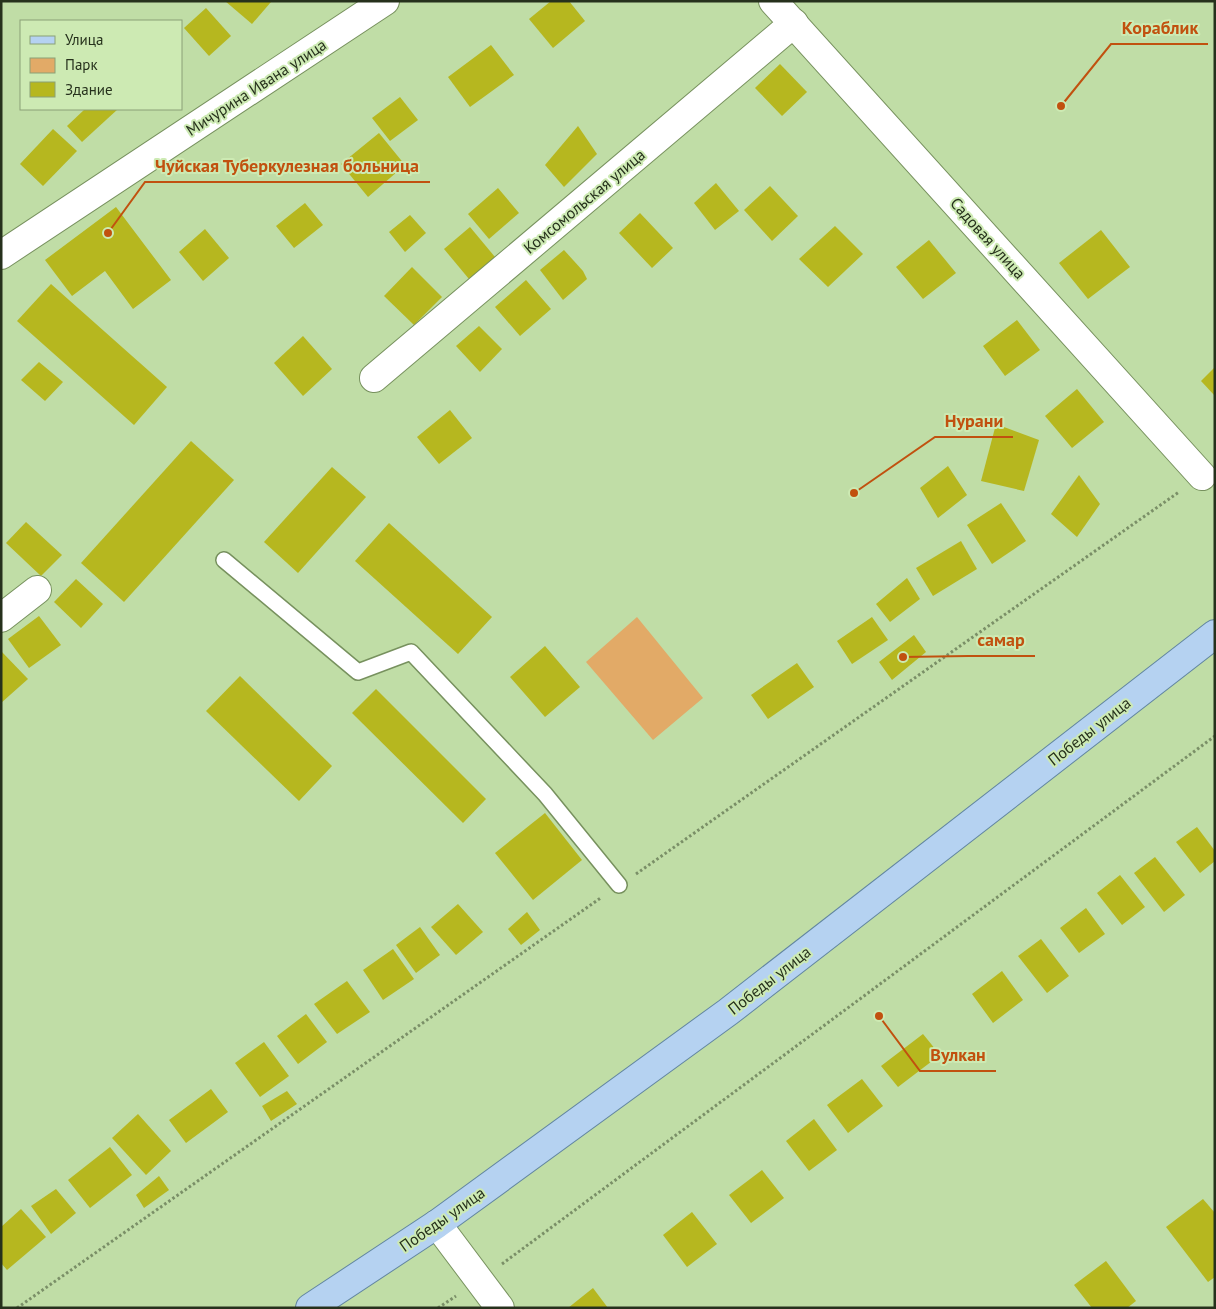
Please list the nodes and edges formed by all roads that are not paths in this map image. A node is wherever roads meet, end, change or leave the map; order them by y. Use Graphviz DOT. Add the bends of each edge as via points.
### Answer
graph roads {
  1 [pos="385,1"];
  2 [pos="773,1"];
  3 [pos="794,24"];
  4 [pos="1,255"];
  5 [pos="374,378"];
  6 [pos="1202,476"];
  7 [pos="224,560"];
  8 [pos="37,590"];
  9 [pos="1,618"];
  10 [pos="1215,634"];
  11 [pos="619,885"];
  12 [pos="437,1224"];
  13 [pos="310,1308"];
  14 [pos="500,1308"];
  1 -- 4 [label="street, Мичурина Ивана улица"];
  2 -- 3 [label="street, Садовая улица"];
  3 -- 5 [label="street, Комсомольская улица"];
  3 -- 6 [label="street, Садовая улица"];
  7 -- 11 [label="lane" via="358,672 411,652 545,794"];
  8 -- 9 [label="street"];
  10 -- 12 [label="main road, Победы улица" via="728,1012"];
  12 -- 13 [label="main road, Победы улица"];
  12 -- 14 [label="street"];
}
